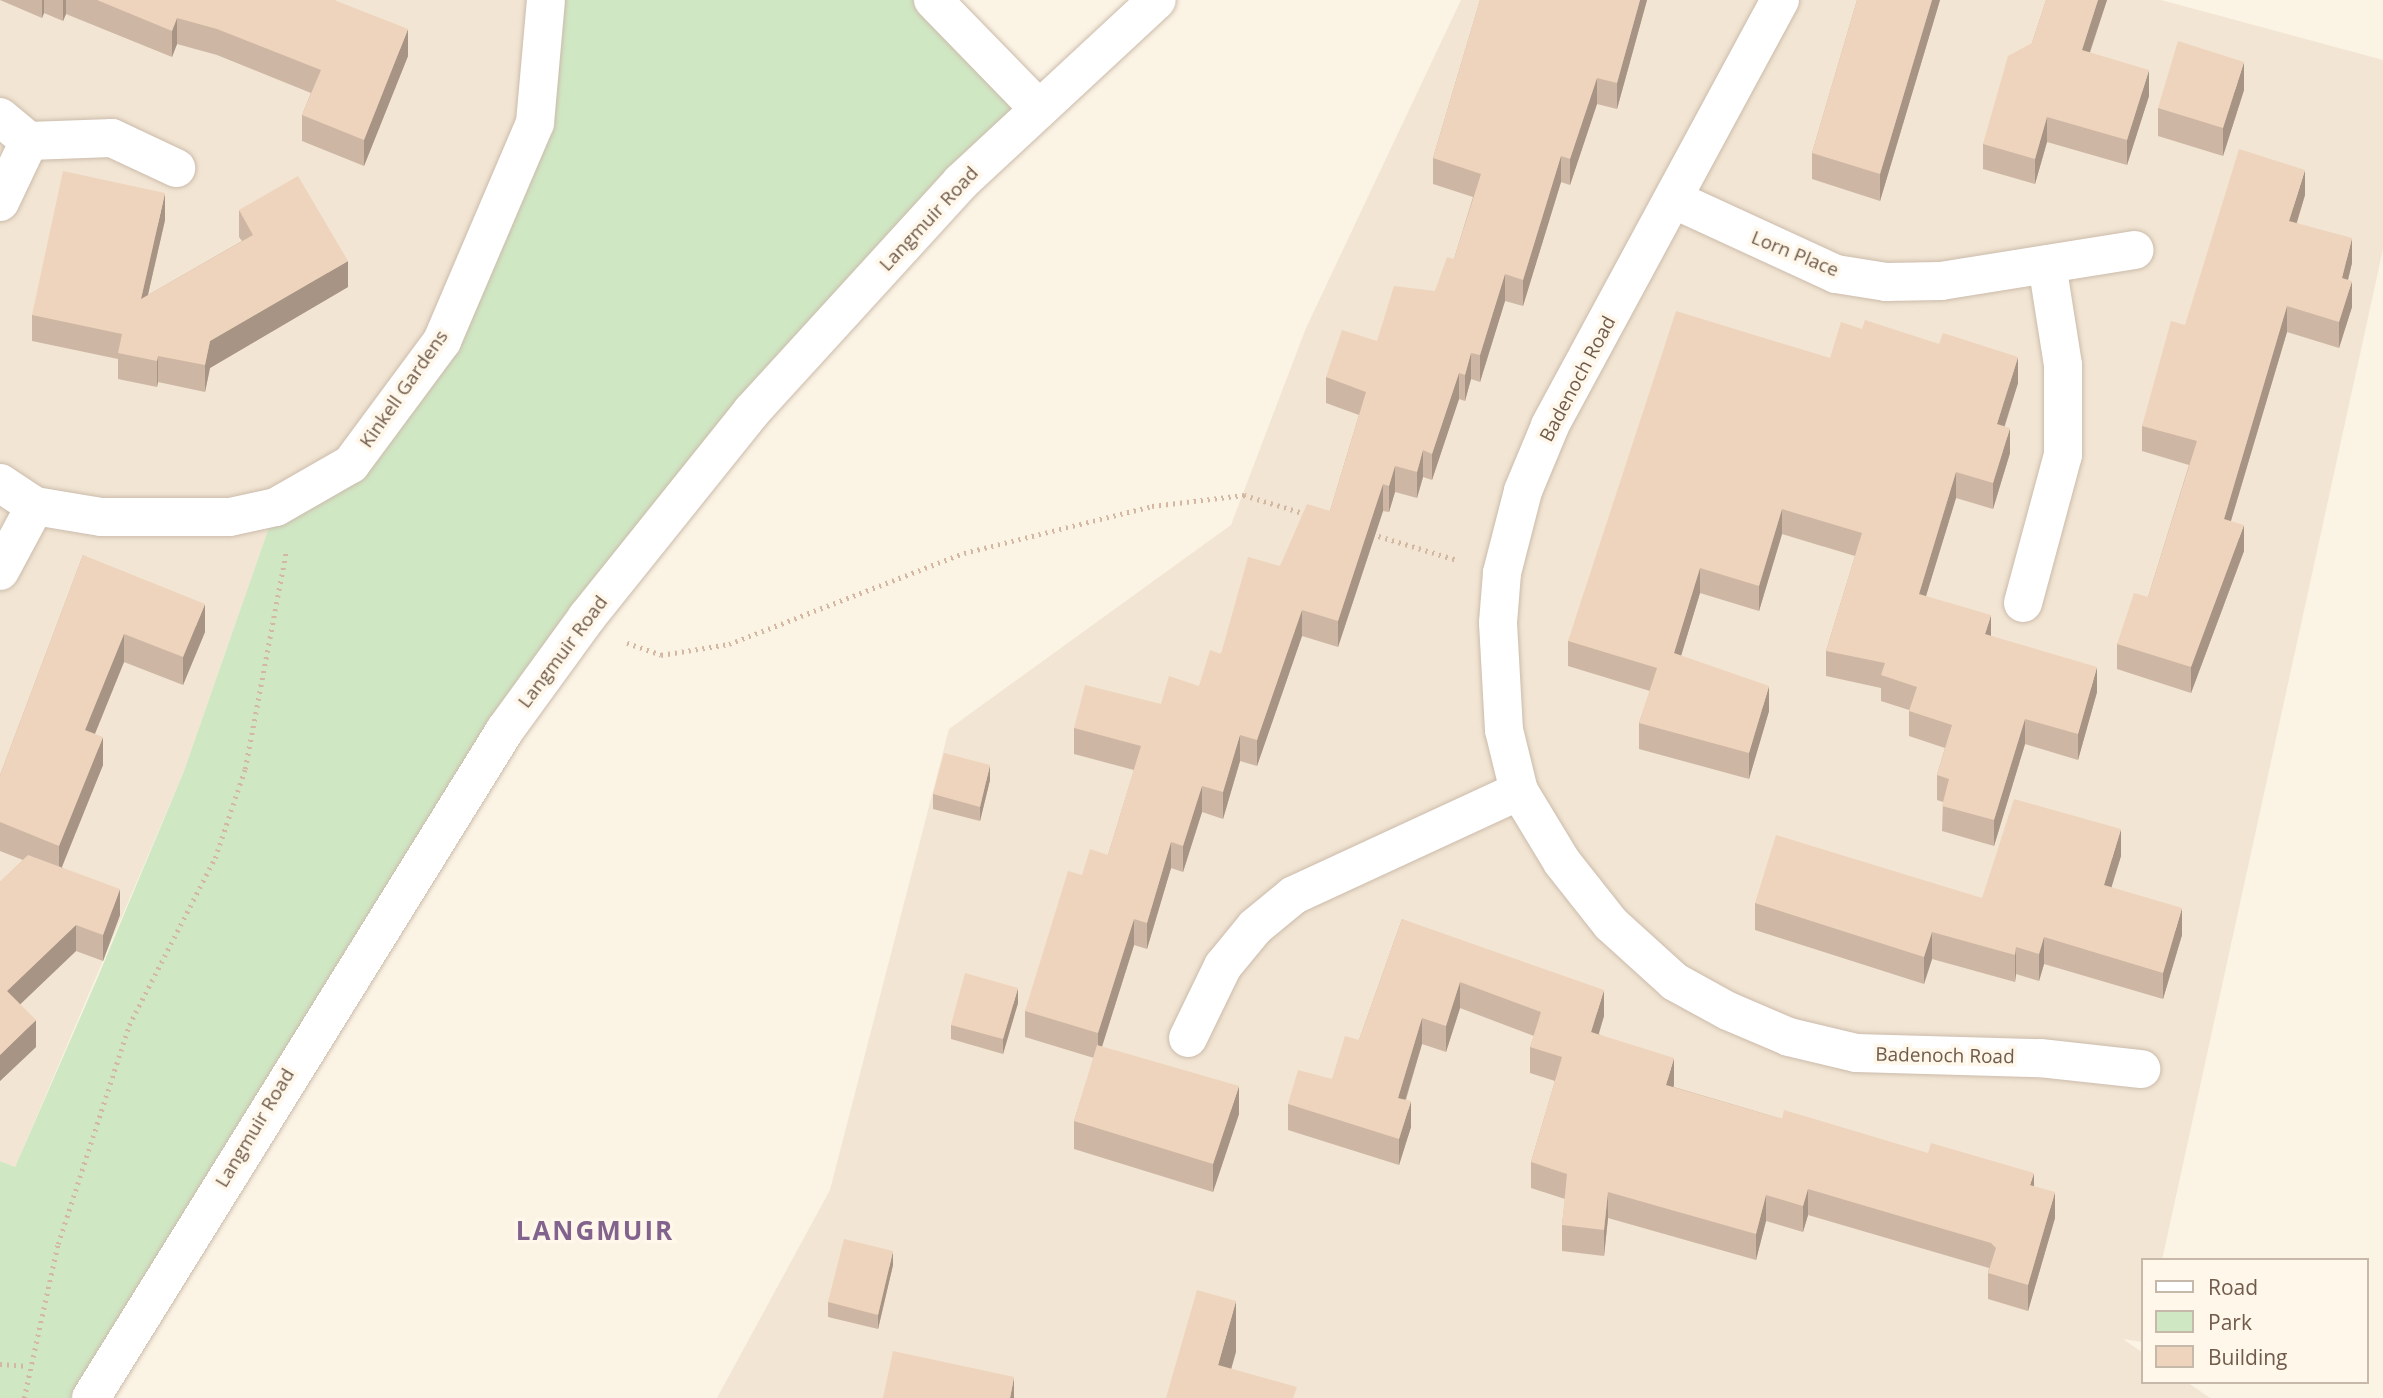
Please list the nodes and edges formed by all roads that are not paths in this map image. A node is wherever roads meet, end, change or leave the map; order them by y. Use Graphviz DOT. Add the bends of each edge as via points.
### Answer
graph roads {
  1 [pos="546,0"];
  2 [pos="933,0"];
  3 [pos="1157,0"];
  4 [pos="1780,0"];
  5 [pos="1039,109"];
  6 [pos="14,129"];
  7 [pos="176,168"];
  8 [pos="1675,200"];
  9 [pos="0,202"];
  10 [pos="2135,250"];
  11 [pos="2047,264"];
  12 [pos="0,483"];
  13 [pos="35,506"];
  14 [pos="0,571"];
  15 [pos="2023,603"];
  16 [pos="1519,791"];
  17 [pos="1188,1038"];
  18 [pos="2141,1069"];
  19 [pos="91,1398"];
  1 -- 13 [label="street, Kinkell Gardens" via="535,123 442,341 351,464 276,506 205,517 101,517"];
  2 -- 5 [label="street"];
  3 -- 5 [label="street, Langmuir Road"];
  4 -- 8 [label="street, Badenoch Road"];
  5 -- 19 [label="street, Langmuir Road" via="961,182 752,411 587,617 497,741"];
  6 -- 7 [label="street" via="112,138"];
  6 -- 9 [label="street"];
  8 -- 11 [label="street, Lorn Place" via="1836,274 1941,281"];
  8 -- 16 [label="street, Badenoch Road" via="1550,426 1523,491 1502,573 1497,671"];
  10 -- 11 [label="street, Lorn Place"];
  11 -- 15 [label="street" via="2063,365 2063,455"];
  12 -- 13 [label="street, Kinkell Gardens"];
  13 -- 14 [label="street"];
  16 -- 17 [label="street" via="1294,895 1255,927 1223,966"];
  16 -- 18 [label="street, Badenoch Road" via="1562,862 1611,923 1675,982 1728,1011 1789,1037 1856,1053 2040,1058"];
}
